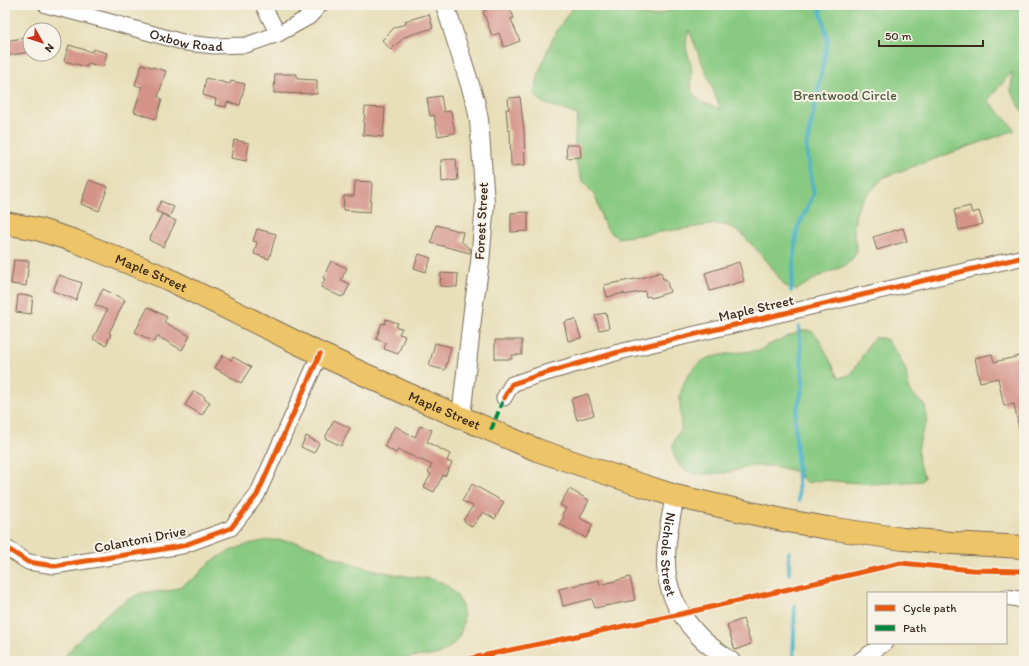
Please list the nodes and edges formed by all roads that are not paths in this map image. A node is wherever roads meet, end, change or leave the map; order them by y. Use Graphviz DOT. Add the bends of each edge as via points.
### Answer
graph roads {
  1 [pos="46,5"];
  2 [pos="263,5"];
  3 [pos="320,5"];
  4 [pos="445,5"];
  5 [pos="278,34"];
  6 [pos="5,224"];
  7 [pos="1024,257"];
  8 [pos="320,354"];
  9 [pos="504,398"];
  10 [pos="461,417"];
  11 [pos="675,496"];
  12 [pos="5,546"];
  13 [pos="1024,547"];
  14 [pos="1007,597"];
  15 [pos="1024,602"];
  16 [pos="884,644"];
  17 [pos="730,661"];
  18 [pos="859,661"];
  1 -- 5 [label="street, Oxbow Road" via="186,43 214,46 246,45"];
  2 -- 5 [label="street"];
  3 -- 5 [label="street, Oxbow Road" via="309,16"];
  4 -- 10 [label="street, Forest Street" via="476,104 485,203"];
  6 -- 8 [label="main road, Maple Street" via="37,229 75,241 222,305"];
  7 -- 9 [label="street, Maple Street" via="619,352 512,384"];
  8 -- 10 [label="main road, Maple Street"];
  8 -- 12 [label="street, Colantoni Drive" via="257,495 231,528 182,546 54,566 28,562"];
  10 -- 11 [label="main road, Maple Street" via="537,450"];
  11 -- 13 [label="main road, Maple Street" via="787,521 862,533 952,543"];
  11 -- 17 [label="street, Nichols Street" via="666,549 672,597 688,624 700,638"];
  14 -- 15 [label="street"];
  16 -- 18 [label="street"];
}
